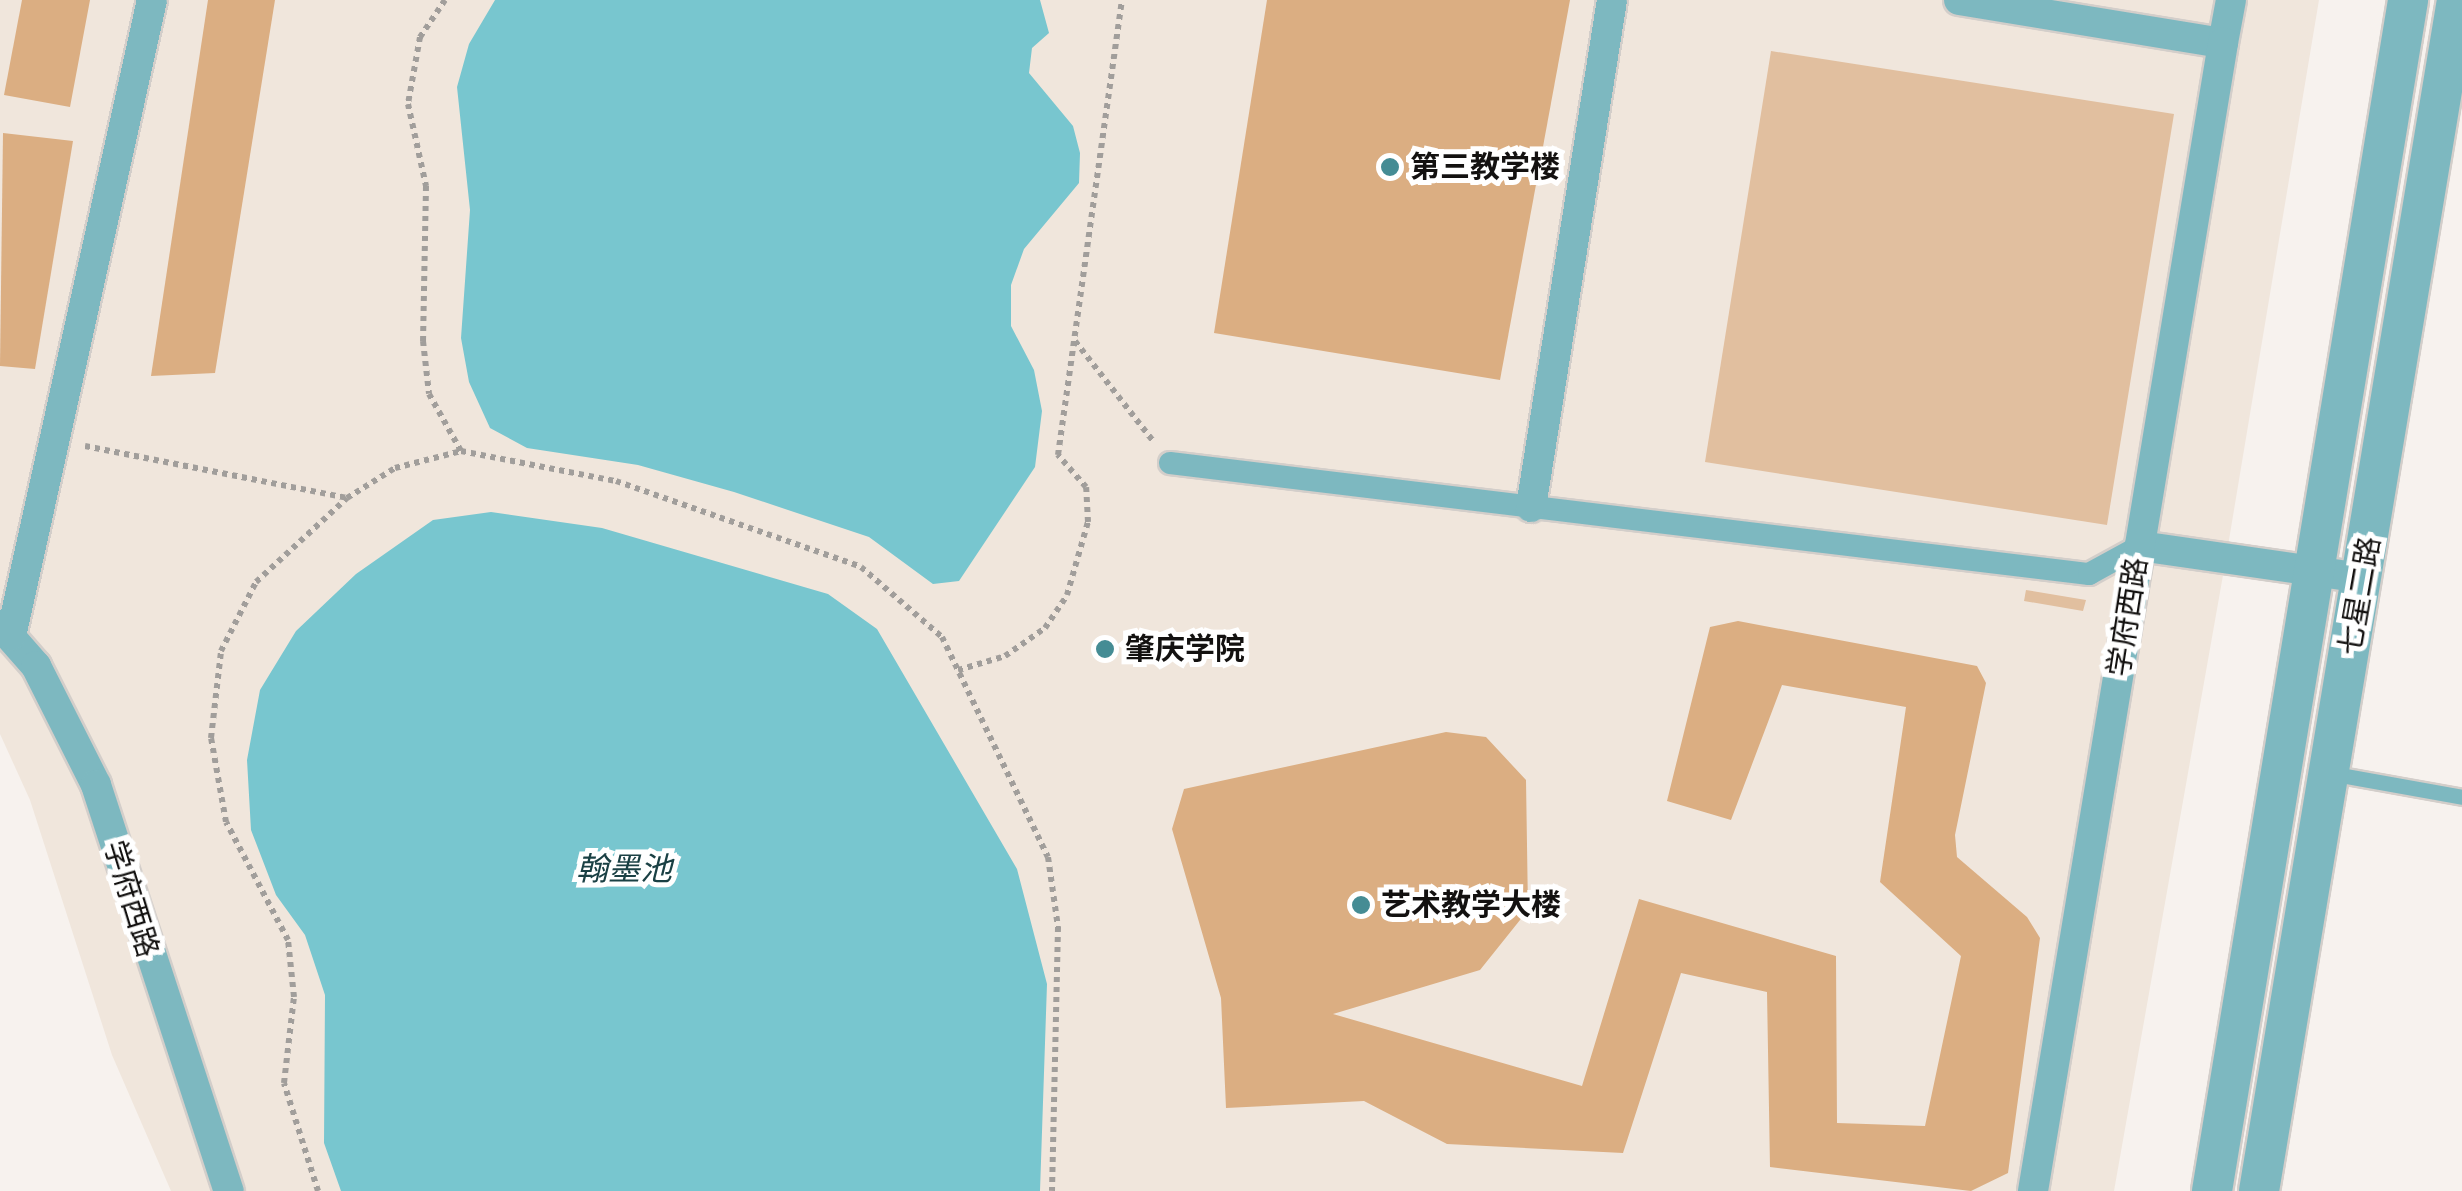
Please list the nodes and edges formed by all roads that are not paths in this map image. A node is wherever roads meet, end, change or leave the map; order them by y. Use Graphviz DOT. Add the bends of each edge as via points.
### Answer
graph roads {
  1 [pos="152,0"];
  2 [pos="1612,0"];
  3 [pos="1959,0"];
  4 [pos="2231,0"];
  5 [pos="2408,0"];
  6 [pos="2457,0"];
  7 [pos="2022,5"];
  8 [pos="2224,43"];
  9 [pos="1170,463"];
  10 [pos="1531,507"];
  11 [pos="2140,546"];
  12 [pos="2314,570"];
  13 [pos="2363,578"];
  14 [pos="6,630"];
  15 [pos="2330,774"];
  16 [pos="2462,797"];
  17 [pos="229,1191"];
  18 [pos="2033,1191"];
  19 [pos="2212,1191"];
  20 [pos="2258,1191"];
  1 -- 14 [label="street"];
  2 -- 10 [label="street"];
  3 -- 7 [label="street"];
  4 -- 8 [label="street, 学府西路"];
  5 -- 12 [label="street, 七星二路"];
  6 -- 13 [label="street, 七星二路"];
  7 -- 8 [label="street"];
  8 -- 11 [label="street, 学府西路"];
  9 -- 10 [label="street"];
  10 -- 11 [label="street" via="2090,574"];
  11 -- 12 [label="street"];
  11 -- 18 [label="street, 学府西路"];
  12 -- 13 [label="street"];
  12 -- 19 [label="street, 七星二路"];
  13 -- 15 [label="street, 七星二路"];
  14 -- 17 [label="street, 学府西路" via="36,666 96,785"];
  15 -- 16 [label="lane"];
  15 -- 20 [label="street, 七星二路"];
}
